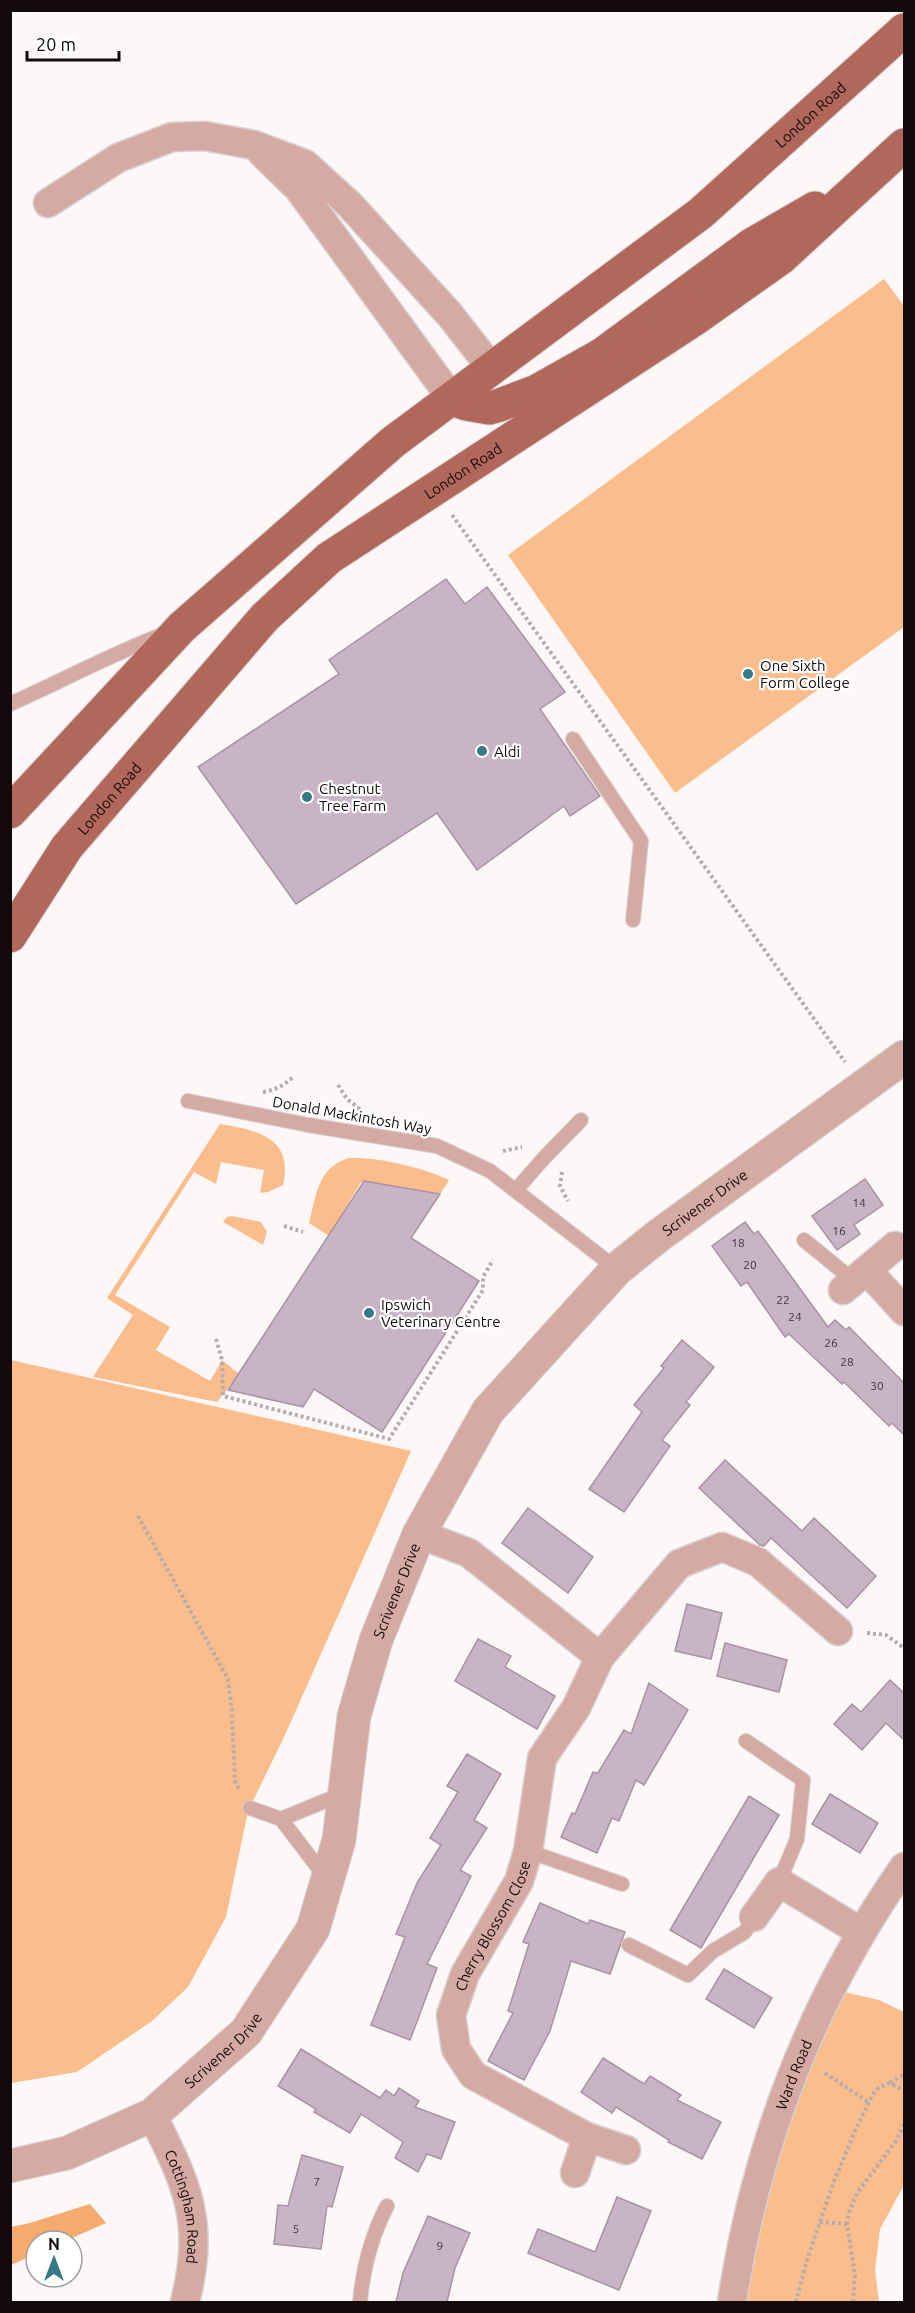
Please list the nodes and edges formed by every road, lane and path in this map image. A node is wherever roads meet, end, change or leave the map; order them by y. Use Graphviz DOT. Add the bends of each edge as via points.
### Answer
graph roads {
  1 [pos="904,30"];
  2 [pos="254,145"];
  3 [pos="904,145"];
  4 [pos="876,172"];
  5 [pos="48,203"];
  6 [pos="493,370"];
  7 [pos="452,399"];
  8 [pos="489,408"];
  9 [pos="434,490"];
  10 [pos="182,627"];
  11 [pos="10,704"];
  12 [pos="573,740"];
  13 [pos="10,812"];
  14 [pos="633,920"];
  15 [pos="10,936"];
  16 [pos="904,1057"];
  17 [pos="294,1076"];
  18 [pos="862,1087"];
  19 [pos="254,1091"];
  20 [pos="188,1101"];
  21 [pos="581,1120"];
  22 [pos="562,1171"];
  23 [pos="516,1190"];
  24 [pos="573,1207"];
  25 [pos="284,1226"];
  26 [pos="303,1232"];
  27 [pos="804,1240"];
  28 [pos="895,1246"];
  29 [pos="493,1260"];
  30 [pos="617,1269"];
  31 [pos="855,1280"];
  32 [pos="904,1311"];
  33 [pos="216,1339"];
  34 [pos="138,1516"];
  35 [pos="419,1534"];
  36 [pos="838,1630"];
  37 [pos="904,1648"];
  38 [pos="600,1657"];
  39 [pos="746,1741"];
  40 [pos="344,1793"];
  41 [pos="250,1808"];
  42 [pos="281,1819"];
  43 [pos="528,1851"];
  44 [pos="904,1867"];
  45 [pos="327,1879"];
  46 [pos="779,1882"];
  47 [pos="622,1884"];
  48 [pos="754,1917"];
  49 [pos="861,1932"];
  50 [pos="629,1945"];
  51 [pos="800,2055"];
  52 [pos="904,2074"];
  53 [pos="889,2083"];
  54 [pos="904,2090"];
  55 [pos="868,2102"];
  56 [pos="152,2115"];
  57 [pos="904,2124"];
  58 [pos="587,2137"];
  59 [pos="626,2150"];
  60 [pos="10,2166"];
  61 [pos="575,2173"];
  62 [pos="387,2206"];
  63 [pos="820,2222"];
  64 [pos="847,2224"];
  65 [pos="185,2302"];
  66 [pos="360,2302"];
  67 [pos="732,2302"];
  68 [pos="796,2302"];
  69 [pos="853,2302"];
  1 -- 6 [label="main road, London Road" via="701,213"];
  2 -- 5 [label="street" via="205,136 172,137 118,158"];
  2 -- 6 [label="street" via="305,164 350,205 450,315"];
  2 -- 7 [label="street" via="299,189"];
  3 -- 4 [label="main road, London Road"];
  4 -- 8 [label="main road" via="751,245 601,355 537,391"];
  4 -- 9 [label="main road, London Road" via="781,258"];
  6 -- 7 [label="main road, London Road"];
  6 -- 8 [label="main road"];
  7 -- 8 [label="main road"];
  7 -- 10 [label="main road, London Road" via="393,442"];
  8 -- 9 [label="main road" via="464,459"];
  9 -- 15 [label="main road, London Road" via="329,558 265,617 68,847"];
  9 -- 18 [label="path"];
  10 -- 11 [label="lane, London Road"];
  10 -- 13 [label="main road, London Road"];
  12 -- 14 [label="lane" via="641,841"];
  16 -- 18 [label="street, Scrivener Drive"];
  17 -- 19 [label="path" via="272,1091"];
  18 -- 30 [label="street, Scrivener Drive"];
  20 -- 23 [label="lane, Donald Mackintosh Way" via="437,1146 490,1171"];
  21 -- 23 [label="lane"];
  22 -- 24 [label="path" via="560,1186"];
  23 -- 30 [label="lane, Donald Mackintosh Way"];
  25 -- 26 [label="path"];
  27 -- 31 [label="lane"];
  28 -- 31 [label="street"];
  29 -- 33 [label="path" via="483,1277 483,1290 389,1439 224,1396 222,1360"];
  30 -- 35 [label="street, Scrivener Drive" via="488,1411"];
  31 -- 32 [label="street"];
  34 -- 41 [label="path" via="228,1679 235,1781"];
  35 -- 38 [label="street" via="469,1552"];
  35 -- 40 [label="street, Scrivener Drive" via="372,1651 354,1716"];
  36 -- 37 [label="path" via="886,1635"];
  36 -- 38 [label="street, Cherry Blossom Close" via="758,1562 722,1547 679,1564"];
  38 -- 43 [label="street, Cherry Blossom Close" via="576,1708 542,1758"];
  39 -- 46 [label="lane" via="803,1780 797,1839"];
  40 -- 42 [label="lane"];
  40 -- 45 [label="street, Scrivener Drive" via="339,1840"];
  41 -- 42 [label="lane"];
  42 -- 45 [label="lane"];
  43 -- 47 [label="lane"];
  43 -- 58 [label="street, Cherry Blossom Close" via="519,1881 465,1974 451,2015 456,2049 473,2075"];
  44 -- 49 [label="street, Ward Road"];
  45 -- 56 [label="street, Scrivener Drive" via="313,1929 246,2032"];
  46 -- 48 [label="street"];
  46 -- 49 [label="street"];
  48 -- 50 [label="lane" via="745,1932 713,1951 687,1975"];
  49 -- 51 [label="street, Ward Road"];
  51 -- 55 [label="path"];
  51 -- 67 [label="street, Ward Road" via="764,2154 742,2241"];
  52 -- 53 [label="path"];
  53 -- 54 [label="path"];
  53 -- 55 [label="path" via="877,2089"];
  55 -- 63 [label="path"];
  56 -- 60 [label="street, Scrivener Drive" via="67,2153"];
  56 -- 65 [label="street, Cottingham Road" via="176,2162 192,2211 193,2255"];
  57 -- 64 [label="path" via="857,2193"];
  58 -- 59 [label="street, Cherry Blossom Close"];
  58 -- 61 [label="street"];
  62 -- 66 [label="lane" via="370,2241"];
  63 -- 64 [label="path"];
  63 -- 68 [label="path"];
  64 -- 69 [label="path" via="855,2275"];
}
